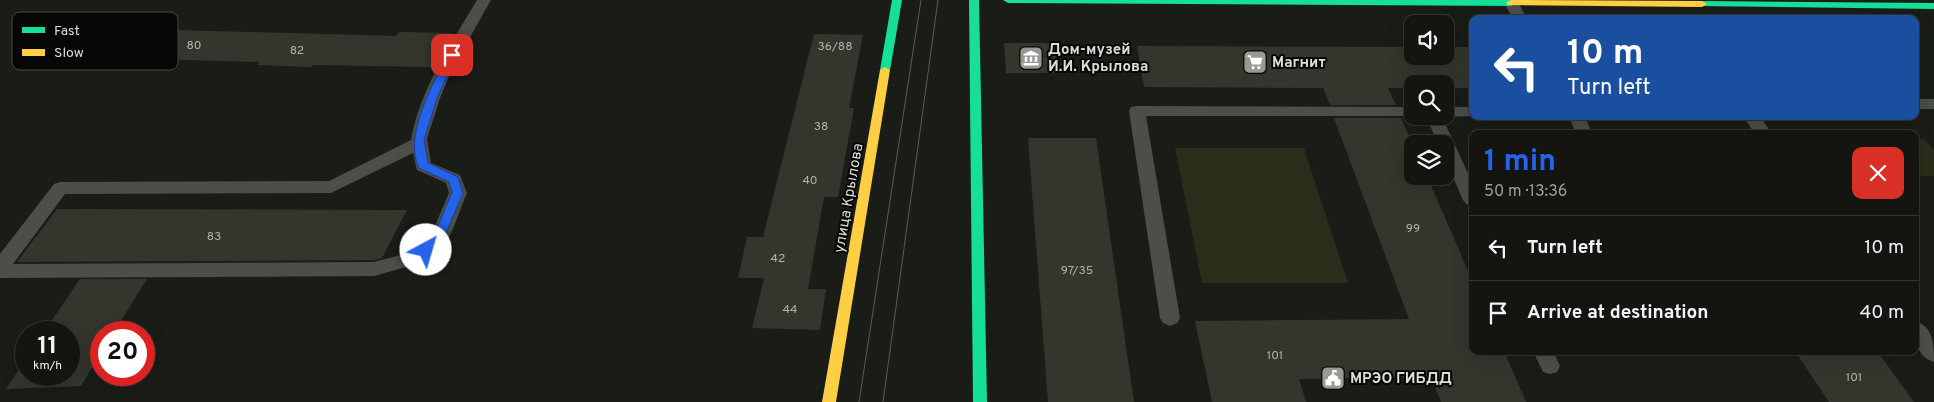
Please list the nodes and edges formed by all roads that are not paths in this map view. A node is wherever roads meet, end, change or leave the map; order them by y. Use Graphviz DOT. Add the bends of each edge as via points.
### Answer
graph roads {
  1 [pos="484,0"];
  2 [pos="897,0"];
  3 [pos="974,0"];
  4 [pos="1008,0"];
  5 [pos="1462,1"];
  6 [pos="1511,2"];
  7 [pos="1933,7"];
  8 [pos="1518,15"];
  9 [pos="1919,104"];
  10 [pos="1934,104"];
  11 [pos="1404,112"];
  12 [pos="1454,112"];
  13 [pos="1469,112"];
  14 [pos="1438,125"];
  15 [pos="420,144"];
  16 [pos="1469,193"];
  17 [pos="0,269"];
  18 [pos="1170,318"];
  19 [pos="1919,334"];
  20 [pos="1934,354"];
  21 [pos="829,402"];
  22 [pos="980,402"];
  1 -- 15 [label="lane" via="444,69 432,98"];
  2 -- 21 [label="street, улица Крылова"];
  3 -- 22 [label="street"];
  4 -- 5 [label="street"];
  5 -- 6 [label="street"];
  6 -- 7 [label="street"];
  6 -- 8 [label="lane"];
  9 -- 10 [label="lane"];
  11 -- 18 [label="lane" via="1137,111"];
  12 -- 13 [label="lane"];
  14 -- 16 [label="lane"];
  15 -- 17 [label="lane" via="331,187 60,188"];
  15 -- 17 [label="lane" via="423,166 454,179 458,193 438,239 426,250 402,261 374,268 46,272"];
  19 -- 20 [label="lane"];
}
